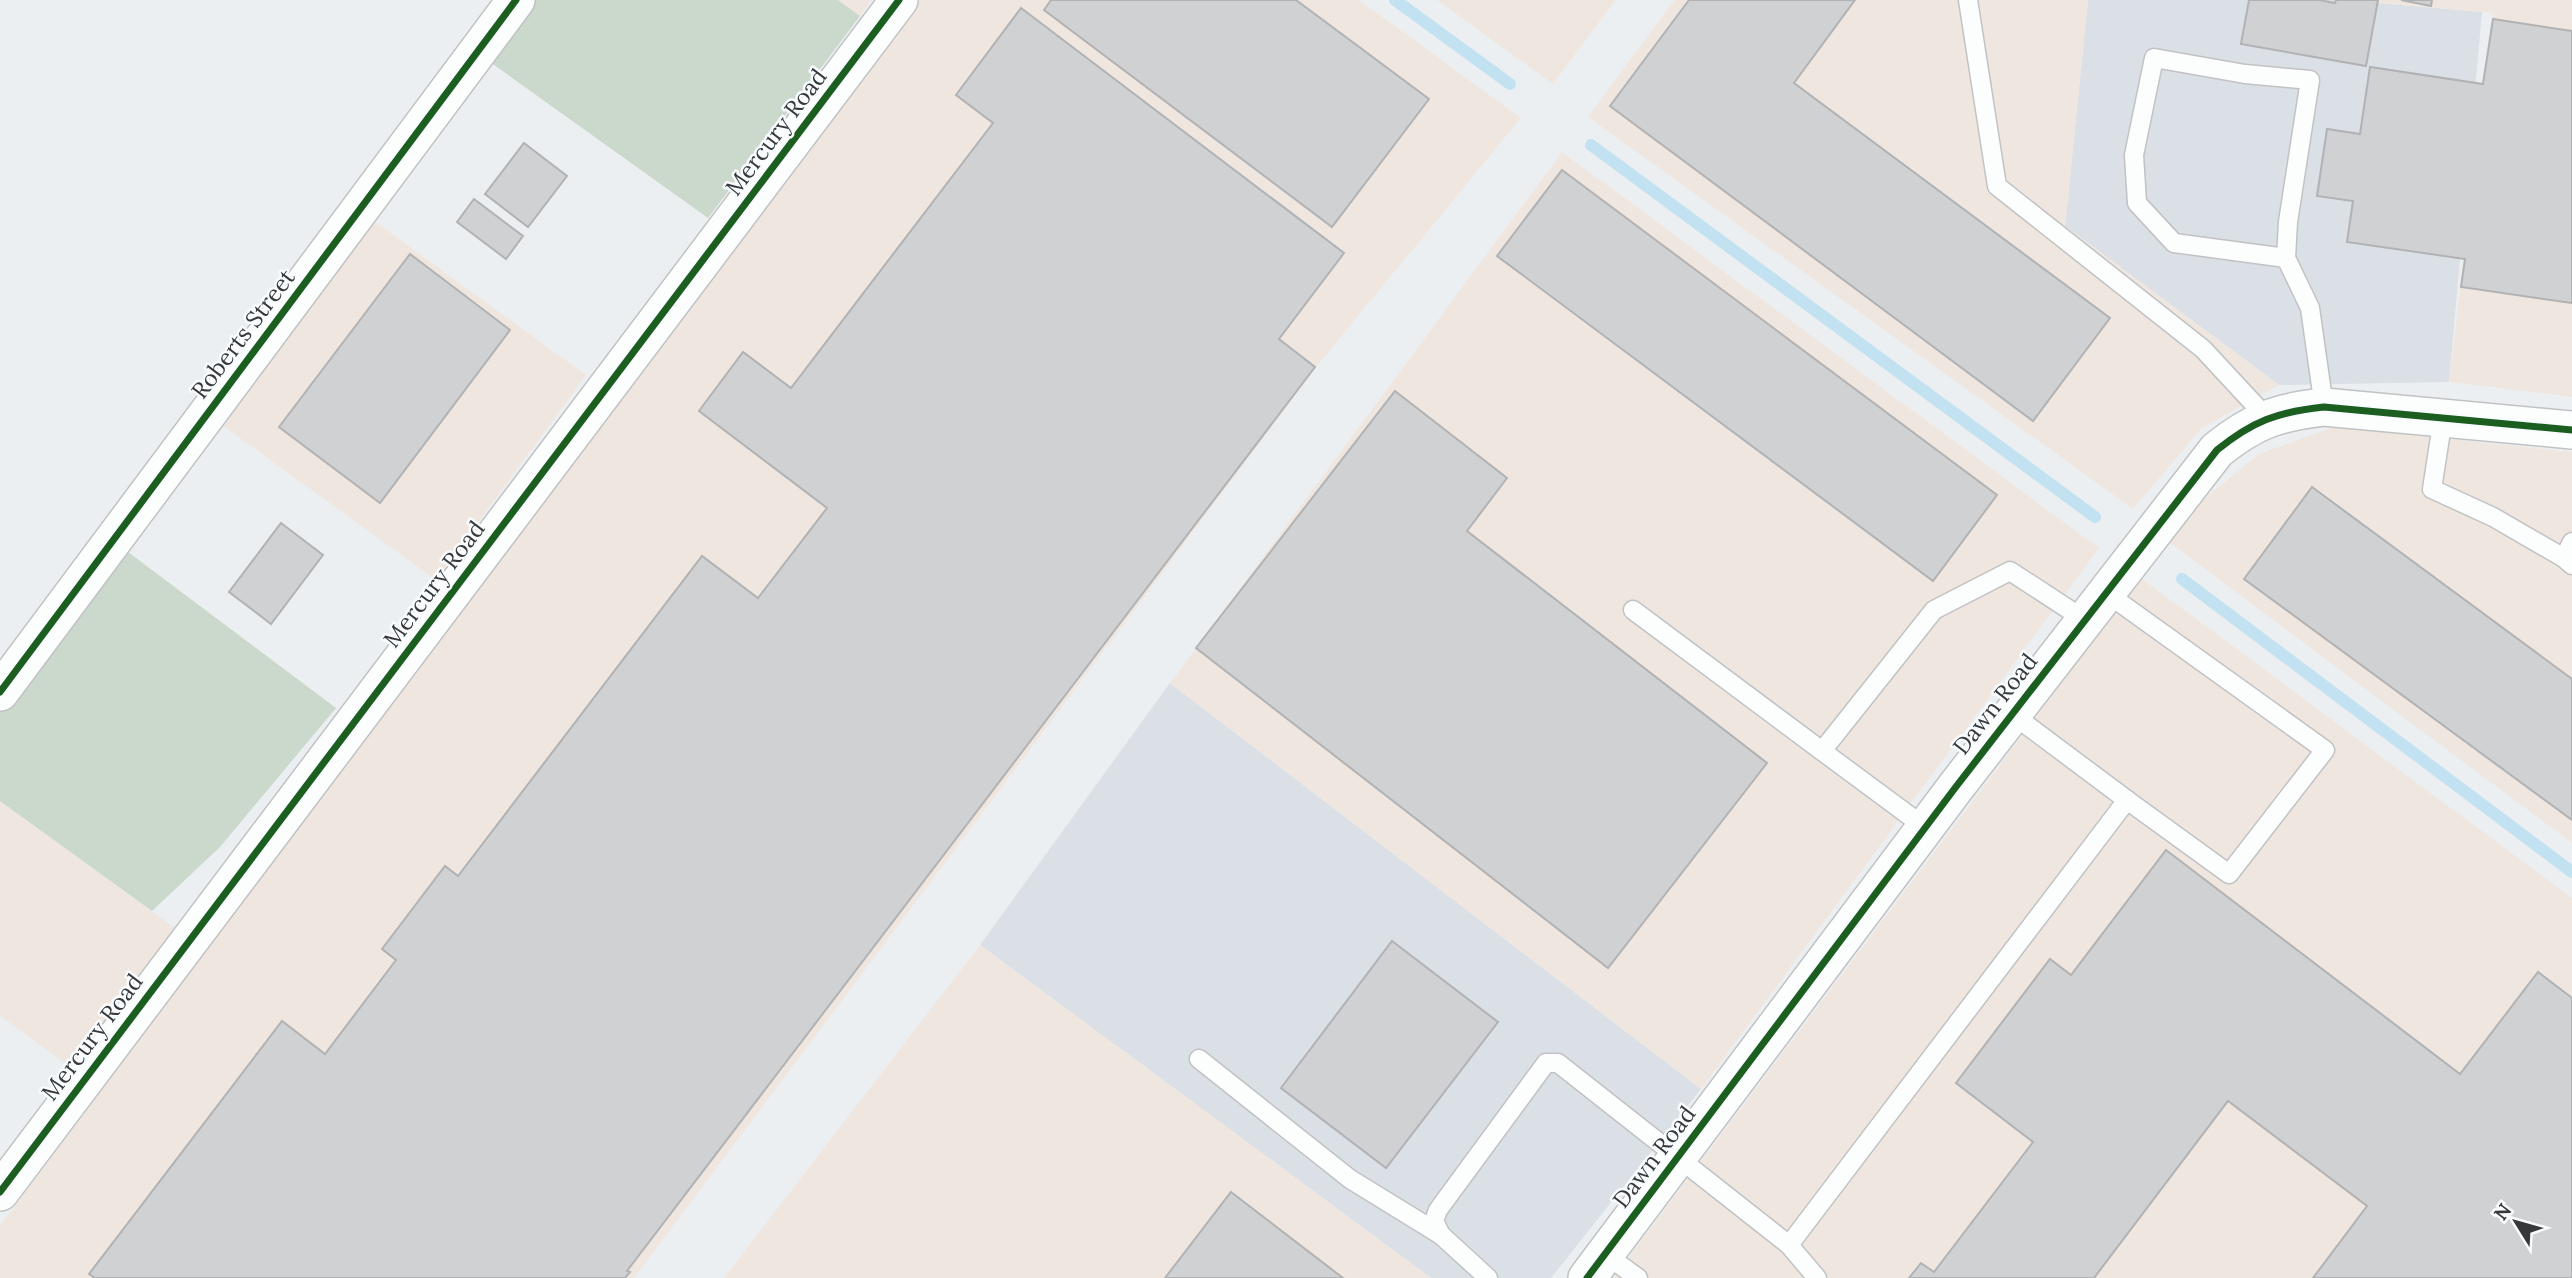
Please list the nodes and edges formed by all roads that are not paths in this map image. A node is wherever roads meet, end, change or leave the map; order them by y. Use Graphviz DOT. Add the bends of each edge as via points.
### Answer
graph roads {
  1 [pos="516,0"];
  2 [pos="899,0"];
  3 [pos="1968,0"];
  4 [pos="2286,258"];
  5 [pos="2324,407"];
  6 [pos="2267,418"];
  7 [pos="2443,418"];
  8 [pos="2572,430"];
  9 [pos="2572,542"];
  10 [pos="2568,561"];
  11 [pos="2095,606"];
  12 [pos="1633,610"];
  13 [pos="0,692"];
  14 [pos="2012,713"];
  15 [pos="1822,751"];
  16 [pos="2127,800"];
  17 [pos="1926,828"];
  18 [pos="1199,1059"];
  19 [pos="1677,1158"];
  20 [pos="0,1192"];
  21 [pos="1441,1235"];
  22 [pos="1789,1245"];
  23 [pos="1596,1266"];
  24 [pos="1489,1278"];
  25 [pos="1638,1278"];
  26 [pos="1816,1278"];
  1 -- 13 [label="street, Roberts Street"];
  2 -- 20 [label="street, Mercury Road"];
  3 -- 6 [label="lane" via="1997,187 2203,349"];
  4 -- 4 [label="lane" via="2310,80 2154,58 2134,155 2137,203 2174,243"];
  4 -- 5 [label="lane" via="2311,308"];
  5 -- 6 [label="street, Dawn Road"];
  5 -- 7 [label="street, Dawn Road"];
  6 -- 11 [label="street, Dawn Road" via="2217,450"];
  7 -- 8 [label="street, Dawn Road"];
  7 -- 10 [label="lane" via="2432,489 2493,517"];
  9 -- 10 [label="lane"];
  11 -- 14 [label="street, Dawn Road"];
  11 -- 15 [label="lane" via="2010,571 1934,610"];
  11 -- 16 [label="lane" via="2325,750 2229,874"];
  12 -- 15 [label="lane"];
  14 -- 16 [label="lane"];
  14 -- 17 [label="street, Dawn Road"];
  15 -- 17 [label="lane"];
  16 -- 22 [label="lane"];
  17 -- 19 [label="street, Dawn Road"];
  18 -- 21 [label="lane" via="1350,1179"];
  19 -- 21 [label="lane" via="1558,1063 1546,1063 1437,1210 1434,1222"];
  19 -- 22 [label="lane"];
  19 -- 23 [label="street, Dawn Road"];
  21 -- 24 [label="lane"];
  22 -- 26 [label="lane"];
  23 -- 25 [label="lane"];
}
